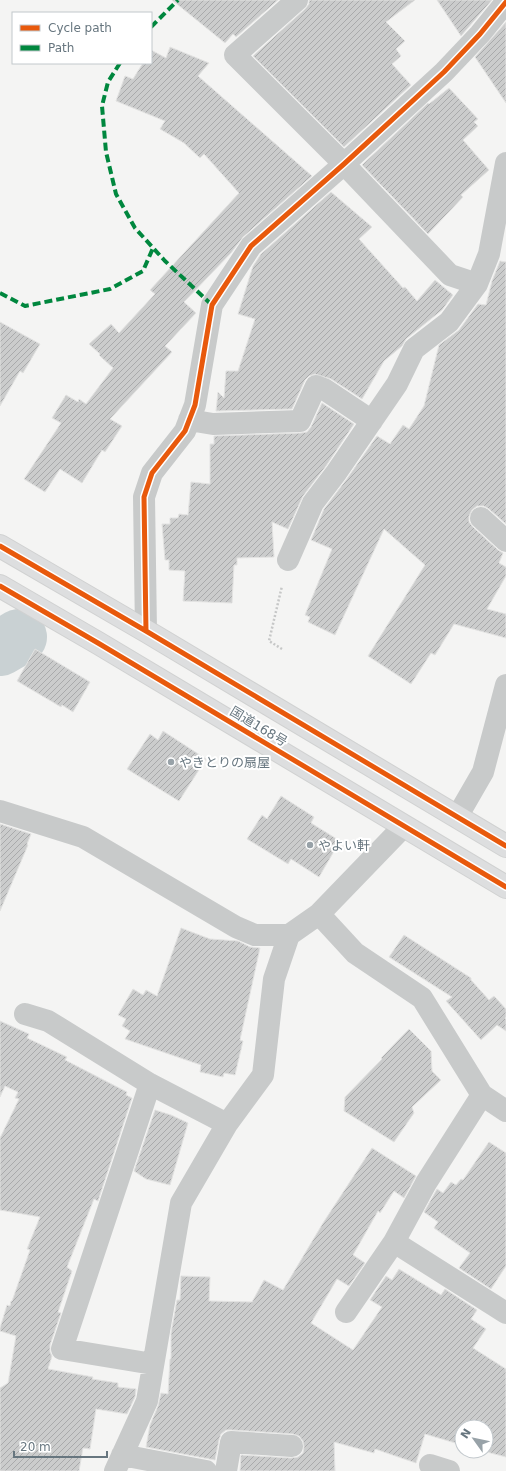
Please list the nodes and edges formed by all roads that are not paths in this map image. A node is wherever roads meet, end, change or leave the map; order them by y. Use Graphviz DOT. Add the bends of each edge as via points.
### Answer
graph roads {
  1 [pos="297,0"];
  2 [pos="506,2"];
  3 [pos="506,163"];
  4 [pos="344,164"];
  5 [pos="497,255"];
  6 [pos="477,284"];
  7 [pos="190,420"];
  8 [pos="372,422"];
  9 [pos="481,518"];
  10 [pos="506,542"];
  11 [pos="0,546"];
  12 [pos="288,560"];
  13 [pos="0,586"];
  14 [pos="146,631"];
  15 [pos="506,685"];
  16 [pos="0,811"];
  17 [pos="457,817"];
  18 [pos="404,826"];
  19 [pos="506,846"];
  20 [pos="506,887"];
  21 [pos="319,914"];
  22 [pos="289,935"];
  23 [pos="25,1014"];
  24 [pos="150,1084"];
  25 [pos="482,1095"];
  26 [pos="506,1112"];
  27 [pos="227,1124"];
  28 [pos="394,1242"];
  29 [pos="346,1312"];
  30 [pos="506,1313"];
  31 [pos="153,1364"];
  32 [pos="292,1446"];
  33 [pos="118,1463"];
  34 [pos="206,1471"];
  35 [pos="226,1471"];
  1 -- 4 [label="street" via="235,55"];
  2 -- 4 [label="street" via="444,72"];
  3 -- 5 [label="street"];
  4 -- 6 [label="street" via="450,275"];
  4 -- 7 [label="street" via="251,246 212,305 195,405"];
  5 -- 6 [label="street"];
  6 -- 8 [label="street" via="449,322 414,349 397,384"];
  7 -- 8 [label="street" via="213,424 300,422 316,386"];
  7 -- 14 [label="street" via="185,431 152,473 144,497"];
  8 -- 12 [label="street" via="313,503"];
  9 -- 10 [label="street"];
  11 -- 14 [label="highway, 国道168号"];
  13 -- 18 [label="highway, 国道168号"];
  14 -- 17 [label="highway, 国道168号"];
  15 -- 17 [label="street" via="483,772"];
  16 -- 22 [label="street" via="83,837 236,927 255,935"];
  17 -- 19 [label="highway, 国道168号"];
  18 -- 20 [label="highway, 国道168号"];
  18 -- 21 [label="street"];
  21 -- 22 [label="street"];
  21 -- 25 [label="street" via="355,953 422,998"];
  22 -- 27 [label="street" via="274,979 263,1075"];
  23 -- 24 [label="street" via="48,1021"];
  24 -- 27 [label="street"];
  24 -- 31 [label="street" via="62,1349"];
  25 -- 26 [label="street"];
  25 -- 28 [label="street" via="426,1183"];
  27 -- 31 [label="street" via="181,1204"];
  28 -- 29 [label="street"];
  28 -- 30 [label="street"];
  31 -- 33 [label="street" via="147,1401"];
  32 -- 35 [label="street" via="232,1442"];
  33 -- 34 [label="street"];
}
